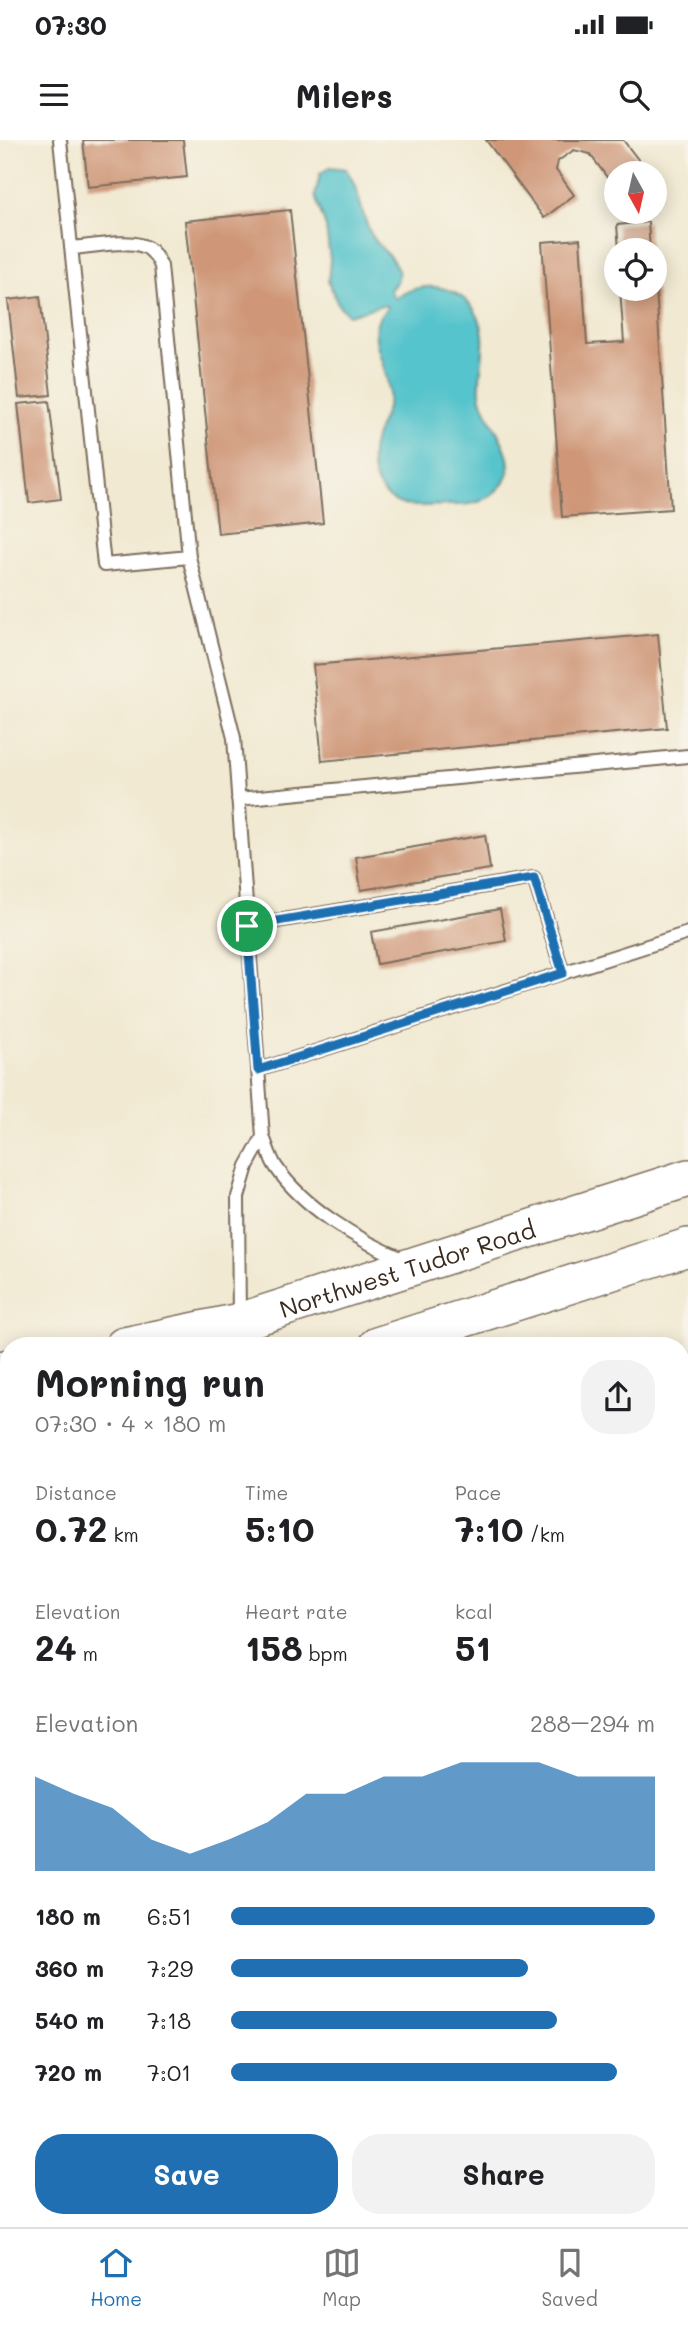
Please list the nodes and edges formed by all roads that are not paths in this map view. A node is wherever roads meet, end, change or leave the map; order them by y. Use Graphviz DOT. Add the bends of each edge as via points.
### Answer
graph roads {
  1 [pos="60,140"];
  2 [pos="71,248"];
  3 [pos="189,557"];
  4 [pos="688,756"];
  5 [pos="238,799"];
  6 [pos="247,926"];
  7 [pos="688,933"];
  8 [pos="563,973"];
  9 [pos="258,1070"];
  10 [pos="263,1137"];
  11 [pos="688,1178"];
  12 [pos="688,1247"];
  13 [pos="417,1265"];
  14 [pos="240,1334"];
  15 [pos="211,1337"];
  16 [pos="405,1337"];
  1 -- 2 [label="lane"];
  2 -- 3 [label="lane" via="142,245 155,254 161,266"];
  2 -- 3 [label="lane" via="104,565"];
  3 -- 5 [label="lane" via="234,738"];
  4 -- 5 [label="lane"];
  5 -- 6 [label="lane"];
  6 -- 8 [label="lane" via="534,878"];
  6 -- 9 [label="lane"];
  7 -- 8 [label="lane"];
  8 -- 9 [label="lane"];
  9 -- 10 [label="lane"];
  10 -- 13 [label="lane" via="274,1164 312,1204 382,1251"];
  10 -- 14 [label="lane" via="238,1196"];
  11 -- 13 [label="street, Northwest Tudor Road"];
  12 -- 16 [label="street"];
  13 -- 14 [label="street, Northwest Tudor Road"];
  14 -- 15 [label="street, Northwest Tudor Road"];
}
